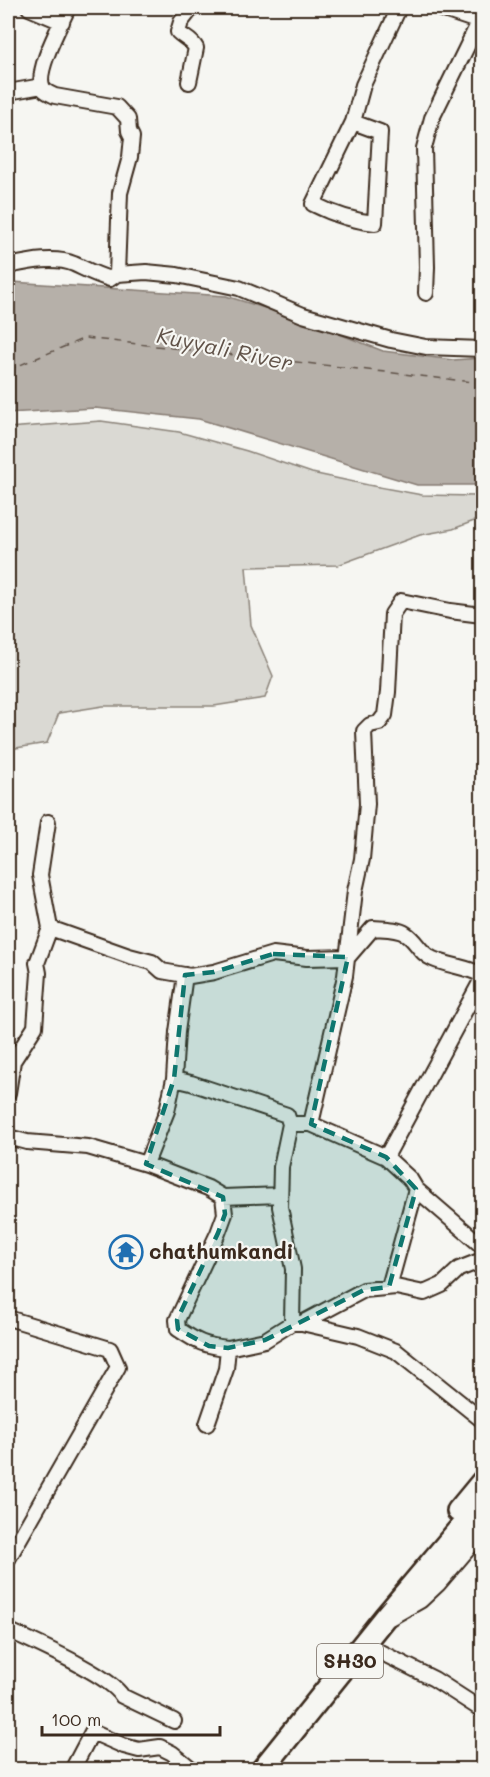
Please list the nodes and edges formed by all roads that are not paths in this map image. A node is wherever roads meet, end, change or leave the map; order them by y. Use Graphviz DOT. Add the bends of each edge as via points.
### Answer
graph roads {
  1 [pos="29,8"];
  2 [pos="68,8"];
  3 [pos="192,8"];
  4 [pos="399,8"];
  5 [pos="438,8"];
  6 [pos="481,20"];
  7 [pos="62,21"];
  8 [pos="189,82"];
  9 [pos="42,86"];
  10 [pos="8,92"];
  11 [pos="352,122"];
  12 [pos="8,266"];
  13 [pos="117,274"];
  14 [pos="426,293"];
  15 [pos="483,349"];
  16 [pos="483,615"];
  17 [pos="48,822"];
  18 [pos="50,928"];
  19 [pos="348,957"];
  20 [pos="185,975"];
  21 [pos="483,977"];
  22 [pos="10,1061"];
  23 [pos="174,1079"];
  24 [pos="8,1093"];
  25 [pos="290,1124"];
  26 [pos="311,1124"];
  27 [pos="8,1137"];
  28 [pos="386,1157"];
  29 [pos="146,1164"];
  30 [pos="416,1189"];
  31 [pos="280,1195"];
  32 [pos="223,1197"];
  33 [pos="483,1246"];
  34 [pos="483,1260"];
  35 [pos="389,1287"];
  36 [pos="8,1318"];
  37 [pos="297,1323"];
  38 [pos="228,1348"];
  39 [pos="483,1420"];
  40 [pos="207,1424"];
  41 [pos="483,1482"];
  42 [pos="483,1502"];
  43 [pos="483,1528"];
  44 [pos="10,1551"];
  45 [pos="418,1578"];
  46 [pos="385,1617"];
  47 [pos="8,1630"];
  48 [pos="363,1644"];
  49 [pos="483,1710"];
  50 [pos="174,1721"];
  51 [pos="72,1770"];
  52 [pos="193,1770"];
  53 [pos="262,1770"];
  1 -- 7 [label="street"];
  2 -- 7 [label="street"];
  3 -- 8 [label="street" via="178,32 196,48"];
  4 -- 11 [label="street" via="363,85"];
  5 -- 6 [label="street"];
  6 -- 14 [label="street" via="432,118 424,148"];
  7 -- 9 [label="street" via="45,60"];
  9 -- 10 [label="street"];
  9 -- 13 [label="street" via="55,96 117,107 128,119 132,138 120,193"];
  11 -- 11 [label="street" via="313,204 375,223 380,132"];
  12 -- 13 [label="street" via="46,260 72,263 110,279"];
  13 -- 15 [label="street" via="177,275 239,288 303,315 391,340 426,347"];
  16 -- 19 [label="street" via="401,601 392,614 385,715 364,731 367,814"];
  17 -- 18 [label="street" via="40,875"];
  18 -- 20 [label="street" via="152,962 162,971"];
  18 -- 22 [label="street" via="37,963 35,1027"];
  19 -- 20 [label="street" via="273,954 214,972"];
  19 -- 21 [label="street" via="373,928 394,930 404,932 432,959 473,970"];
  19 -- 26 [label="street"];
  20 -- 23 [label="street"];
  21 -- 28 [label="street"];
  22 -- 24 [label="street"];
  23 -- 25 [label="street" via="287,1115"];
  23 -- 29 [label="street" via="167,1111"];
  25 -- 26 [label="street"];
  25 -- 31 [label="street"];
  26 -- 28 [label="street"];
  27 -- 29 [label="street" via="88,1147"];
  28 -- 30 [label="street"];
  29 -- 32 [label="street"];
  30 -- 33 [label="street"];
  30 -- 35 [label="street"];
  31 -- 32 [label="street"];
  31 -- 37 [label="street" via="293,1269"];
  32 -- 38 [label="street" via="225,1214 177,1320 178,1329 189,1336 209,1346"];
  34 -- 35 [label="street" via="459,1269 442,1285 424,1293"];
  35 -- 37 [label="street" via="364,1290"];
  36 -- 44 [label="street" via="110,1349 118,1367"];
  37 -- 38 [label="street" via="265,1340"];
  37 -- 39 [label="street" via="358,1336 396,1351"];
  38 -- 40 [label="street" via="226,1369"];
  41 -- 45 [label="main road, SH30" via="431,1546"];
  42 -- 45 [label="main road, SH30"];
  43 -- 46 [label="street" via="419,1598"];
  45 -- 46 [label="main road, SH30"];
  46 -- 48 [label="main road, SH30"];
  47 -- 50 [label="street" via="97,1674 122,1696"];
  48 -- 49 [label="street" via="434,1679"];
  48 -- 53 [label="main road, SH30"];
  51 -- 52 [label="street" via="92,1732 139,1750 160,1747"];
}
